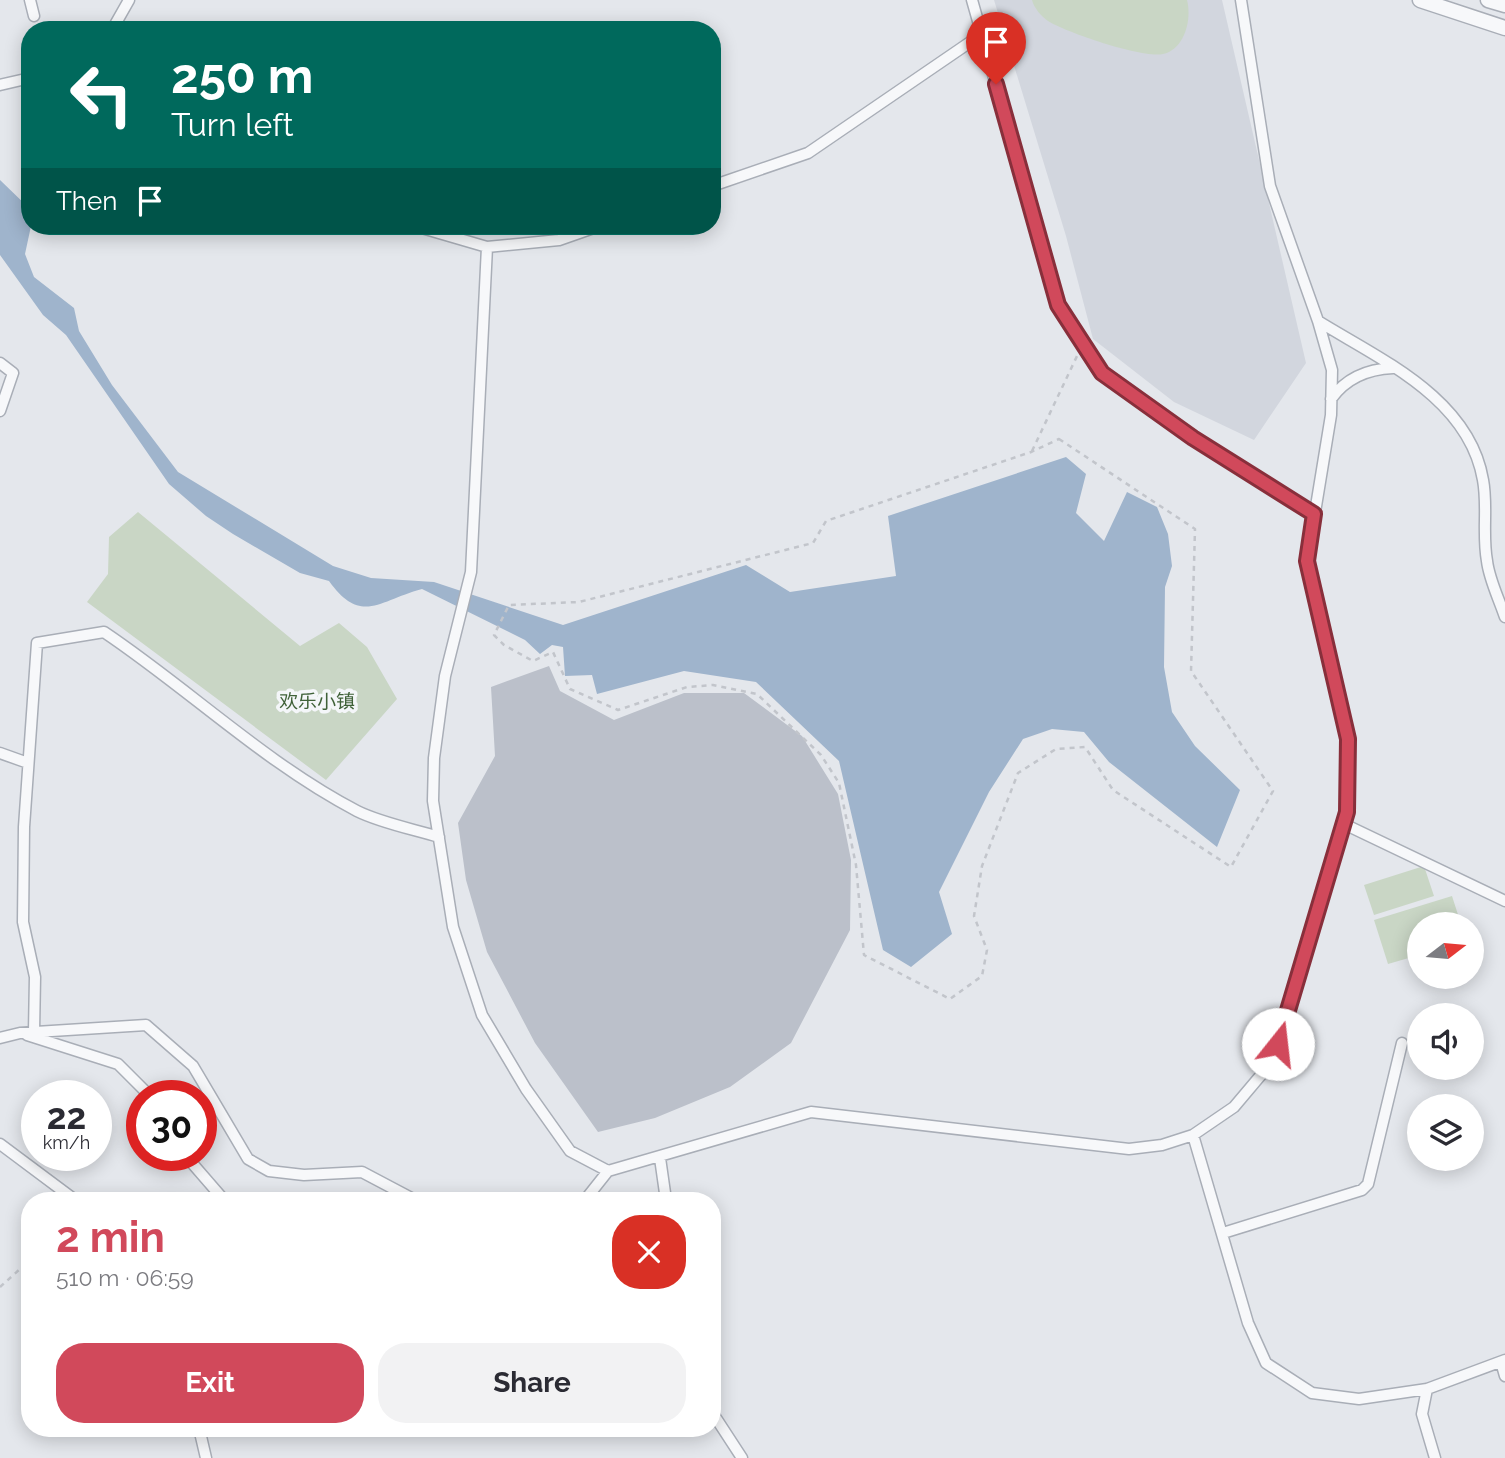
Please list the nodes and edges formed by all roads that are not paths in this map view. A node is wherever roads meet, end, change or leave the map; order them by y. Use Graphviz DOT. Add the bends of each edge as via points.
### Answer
graph roads {
  1 [pos="30,0"];
  2 [pos="129,0"];
  3 [pos="972,0"];
  4 [pos="1241,0"];
  5 [pos="1420,0"];
  6 [pos="1488,0"];
  7 [pos="1505,5"];
  8 [pos="34,16"];
  9 [pos="118,21"];
  10 [pos="1505,28"];
  11 [pos="982,34"];
  12 [pos="21,80"];
  13 [pos="0,85"];
  14 [pos="721,183"];
  15 [pos="446,235"];
  16 [pos="573,235"];
  17 [pos="487,247"];
  18 [pos="1318,321"];
  19 [pos="0,363"];
  20 [pos="1393,368"];
  21 [pos="1331,399"];
  22 [pos="0,411"];
  23 [pos="1314,514"];
  24 [pos="1505,617"];
  25 [pos="0,753"];
  26 [pos="28,763"];
  27 [pos="1344,824"];
  28 [pos="439,837"];
  29 [pos="1505,901"];
  30 [pos="34,1032"];
  31 [pos="20,1033"];
  32 [pos="0,1038"];
  33 [pos="1402,1043"];
  34 [pos="134,1080"];
  35 [pos="1193,1135"];
  36 [pos="0,1144"];
  37 [pos="660,1158"];
  38 [pos="199,1171"];
  39 [pos="608,1171"];
  40 [pos="64,1192"];
  41 [pos="217,1192"];
  42 [pos="400,1192"];
  43 [pos="593,1192"];
  44 [pos="665,1192"];
  45 [pos="1223,1233"];
  46 [pos="1503,1361"];
  47 [pos="1505,1376"];
  48 [pos="1427,1389"];
  49 [pos="721,1426"];
  50 [pos="201,1437"];
  51 [pos="206,1458"];
  52 [pos="742,1458"];
  53 [pos="1435,1458"];
  1 -- 8 [label="street"];
  2 -- 9 [label="street"];
  3 -- 11 [label="street"];
  4 -- 18 [label="street" via="1270,186"];
  5 -- 10 [label="street"];
  6 -- 7 [label="street"];
  11 -- 14 [label="street" via="808,153"];
  11 -- 23 [label="street" via="1058,305 1102,373 1193,438"];
  12 -- 13 [label="street"];
  15 -- 17 [label="street"];
  16 -- 17 [label="street"];
  17 -- 28 [label="street" via="471,572 445,676 434,758 433,801"];
  18 -- 20 [label="street"];
  18 -- 21 [label="street" via="1332,370"];
  19 -- 22 [label="street" via="13,373"];
  20 -- 21 [label="street" via="1355,377"];
  20 -- 24 [label="street" via="1453,414 1468,438 1483,482 1487,561"];
  21 -- 23 [label="street"];
  23 -- 27 [label="street" via="1307,561 1348,739"];
  25 -- 26 [label="street"];
  26 -- 28 [label="street" via="37,643 104,632 159,669 220,721 359,812"];
  26 -- 30 [label="street" via="23,922 34,977"];
  27 -- 29 [label="street"];
  27 -- 35 [label="street" via="1272,1062 1234,1107"];
  28 -- 39 [label="street" via="453,927 482,1014 526,1089 570,1150"];
  30 -- 31 [label="street"];
  30 -- 42 [label="street" via="146,1025 193,1066 248,1158 269,1171 304,1175 362,1172"];
  31 -- 32 [label="street"];
  31 -- 34 [label="street" via="118,1064"];
  33 -- 45 [label="street" via="1368,1184 1362,1190"];
  35 -- 37 [label="street" via="1129,1149 811,1112"];
  35 -- 45 [label="street"];
  36 -- 40 [label="street"];
  37 -- 39 [label="street"];
  37 -- 44 [label="street"];
  38 -- 41 [label="street"];
  39 -- 43 [label="street"];
  45 -- 48 [label="street" via="1248,1322 1266,1363 1312,1393 1359,1399"];
  46 -- 47 [label="street"];
  46 -- 48 [label="street"];
  48 -- 53 [label="street" via="1422,1414"];
  49 -- 52 [label="street"];
  50 -- 51 [label="street"];
}
